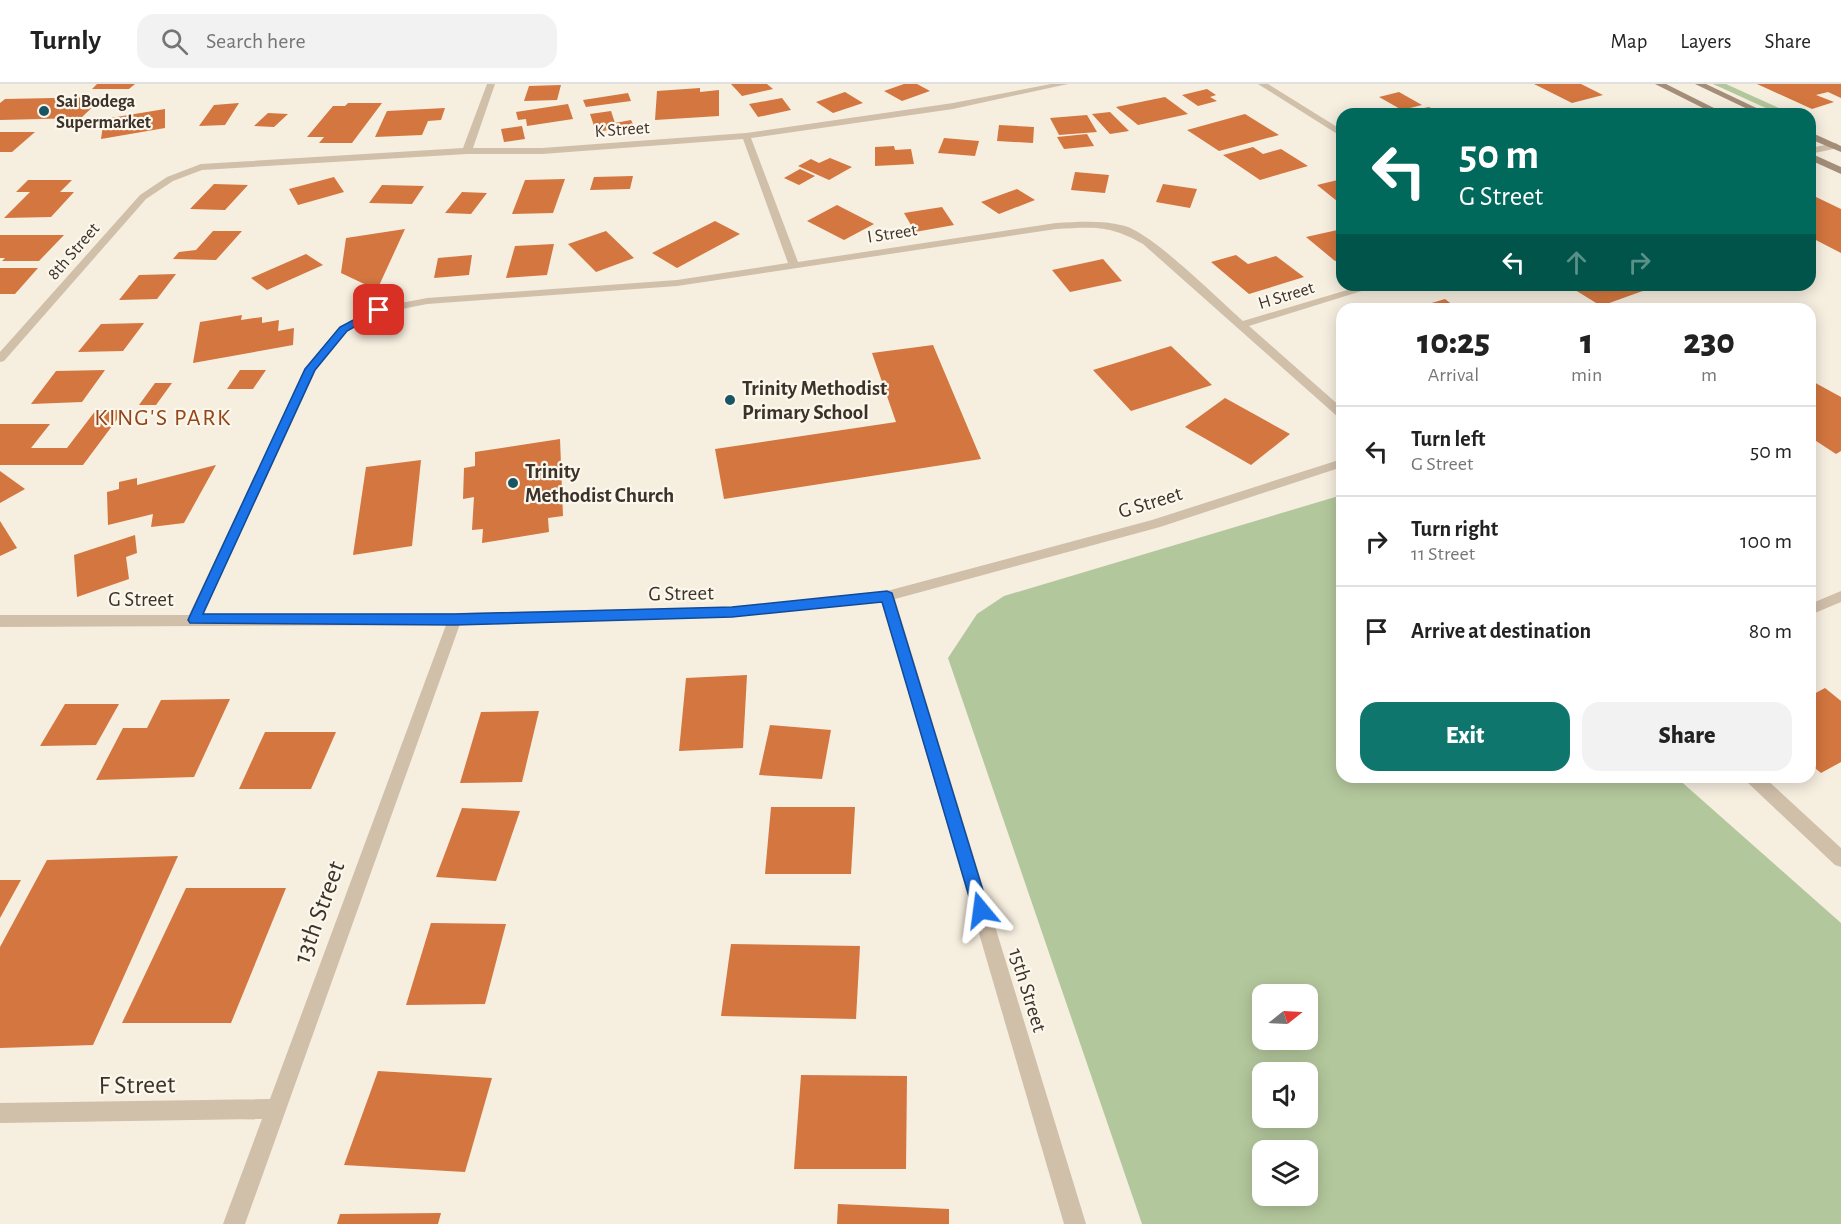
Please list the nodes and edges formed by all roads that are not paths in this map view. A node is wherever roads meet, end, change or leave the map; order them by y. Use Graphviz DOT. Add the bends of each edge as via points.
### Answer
graph roads {
  1 [pos="491,84"];
  2 [pos="1064,84"];
  3 [pos="1262,84"];
  4 [pos="1659,84"];
  5 [pos="1699,84"];
  6 [pos="1709,108"];
  7 [pos="1752,108"];
  8 [pos="1336,130"];
  9 [pos="746,136"];
  10 [pos="1816,138"];
  11 [pos="1838,148"];
  12 [pos="1816,150"];
  13 [pos="467,151"];
  14 [pos="1816,159"];
  15 [pos="1841,171"];
  16 [pos="179,174"];
  17 [pos="794,266"];
  18 [pos="1356,291"];
  19 [pos="1241,325"];
  20 [pos="0,359"];
  21 [pos="1336,409"];
  22 [pos="1336,465"];
  23 [pos="887,596"];
  24 [pos="1841,596"];
  25 [pos="1816,607"];
  26 [pos="194,620"];
  27 [pos="455,620"];
  28 [pos="0,621"];
  29 [pos="1759,783"];
  30 [pos="1841,859"];
  31 [pos="274,1109"];
  32 [pos="0,1113"];
  33 [pos="234,1224"];
  34 [pos="1075,1224"];
  1 -- 13 [label="street"];
  2 -- 9 [label="street, K Street" via="953,106"];
  3 -- 8 [label="street"];
  4 -- 6 [label="main road"];
  5 -- 7 [label="main road"];
  9 -- 13 [label="street, K Street" via="542,151"];
  9 -- 17 [label="street"];
  10 -- 11 [label="main road"];
  11 -- 12 [label="street"];
  13 -- 16 [label="street, K Street" via="228,164"];
  14 -- 15 [label="main road"];
  16 -- 20 [label="street, 8th Street" via="143,197"];
  17 -- 19 [label="street, I Street" via="1091,224 1124,229 1147,242"];
  17 -- 26 [label="street, I Street" via="677,283 427,301 379,310 344,329 310,369"];
  18 -- 19 [label="street, H Street"];
  19 -- 21 [label="street, I Street"];
  22 -- 23 [label="street, G Street" via="1155,524"];
  23 -- 27 [label="street, G Street" via="732,612"];
  23 -- 34 [label="street, 15th Street"];
  24 -- 25 [label="street"];
  26 -- 27 [label="street, G Street"];
  26 -- 28 [label="street, G Street"];
  27 -- 31 [label="street, 13th Street"];
  29 -- 30 [label="street"];
  31 -- 32 [label="street, F Street"];
  31 -- 33 [label="street, 13th Street"];
}
